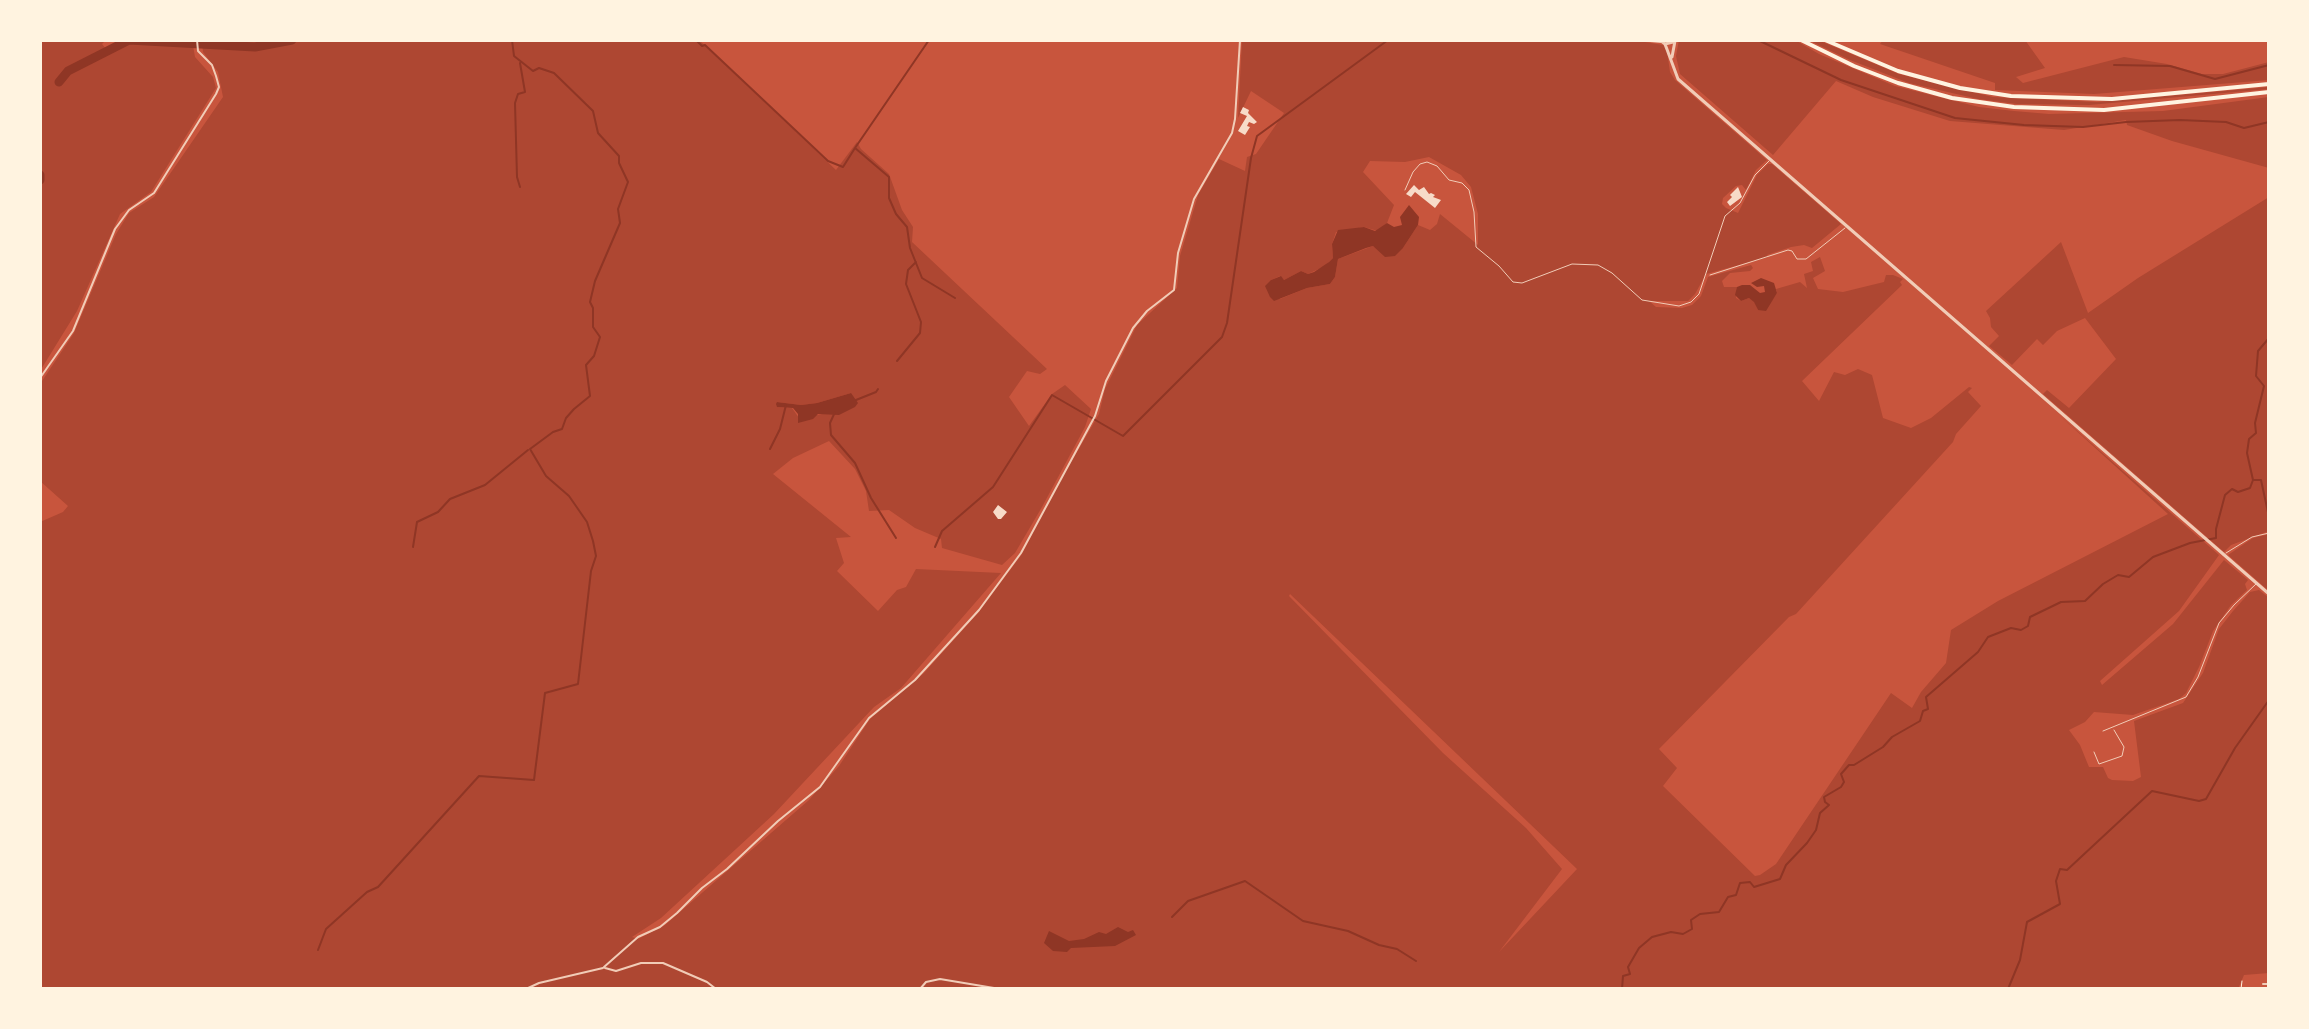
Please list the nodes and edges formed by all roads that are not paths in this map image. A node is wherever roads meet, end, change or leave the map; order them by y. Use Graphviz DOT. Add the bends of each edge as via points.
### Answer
graph roads {
  1 [pos="1240,40"];
  2 [pos="1639,40"];
  3 [pos="1801,40"];
  4 [pos="1825,40"];
  5 [pos="197,41"];
  6 [pos="1676,41"];
  7 [pos="1662,42"];
  8 [pos="1672,60"];
  9 [pos="2269,84"];
  10 [pos="2269,92"];
  11 [pos="1771,160"];
  12 [pos="1405,190"];
  13 [pos="1847,226"];
  14 [pos="1708,275"];
  15 [pos="40,378"];
  16 [pos="2269,533"];
  17 [pos="2224,555"];
  18 [pos="2258,583"];
  19 [pos="2269,594"];
  20 [pos="2113,727"];
  21 [pos="2103,731"];
  22 [pos="2094,752"];
  23 [pos="604,967"];
  24 [pos="2263,984"];
  25 [pos="2268,984"];
  26 [pos="526,989"];
  27 [pos="716,989"];
  28 [pos="920,989"];
  29 [pos="1000,989"];
  30 [pos="2267,989"];
  1 -- 23 [label="street" via="1232,133 1194,199 1178,253 1174,290 1133,328 1095,416 1021,553 979,610 915,680 869,718 820,787 677,913"];
  2 -- 7 [label="street"];
  3 -- 10 [label="highway" via="1898,83 2014,107 2104,110"];
  4 -- 9 [label="highway" via="1898,71 2011,96 2112,99"];
  5 -- 15 [label="street" via="198,51 212,65 216,94 154,193 129,210 115,229 73,331"];
  6 -- 7 [label="street"];
  6 -- 8 [label="street"];
  7 -- 8 [label="street"];
  8 -- 11 [label="street" via="1678,79"];
  11 -- 13 [label="street"];
  11 -- 14 [label="lane" via="1725,216"];
  12 -- 14 [label="lane" via="1413,172 1427,162 1449,180 1462,183 1474,212 1476,247 1516,283 1572,264 1598,265 1642,300 1679,306 1696,298"];
  13 -- 14 [label="lane" via="1806,259 1797,259 1788,250"];
  13 -- 17 [label="street"];
  16 -- 17 [label="lane"];
  17 -- 18 [label="street"];
  18 -- 19 [label="street"];
  18 -- 20 [label="lane" via="2219,623 2186,697"];
  20 -- 21 [label="lane"];
  20 -- 22 [label="lane" via="2124,747 2122,756 2099,764"];
  23 -- 26 [label="street"];
  23 -- 27 [label="street" via="616,971 663,963"];
  24 -- 25 [label="street"];
  25 -- 30 [label="street"];
  28 -- 29 [label="street" via="940,979"];
}
